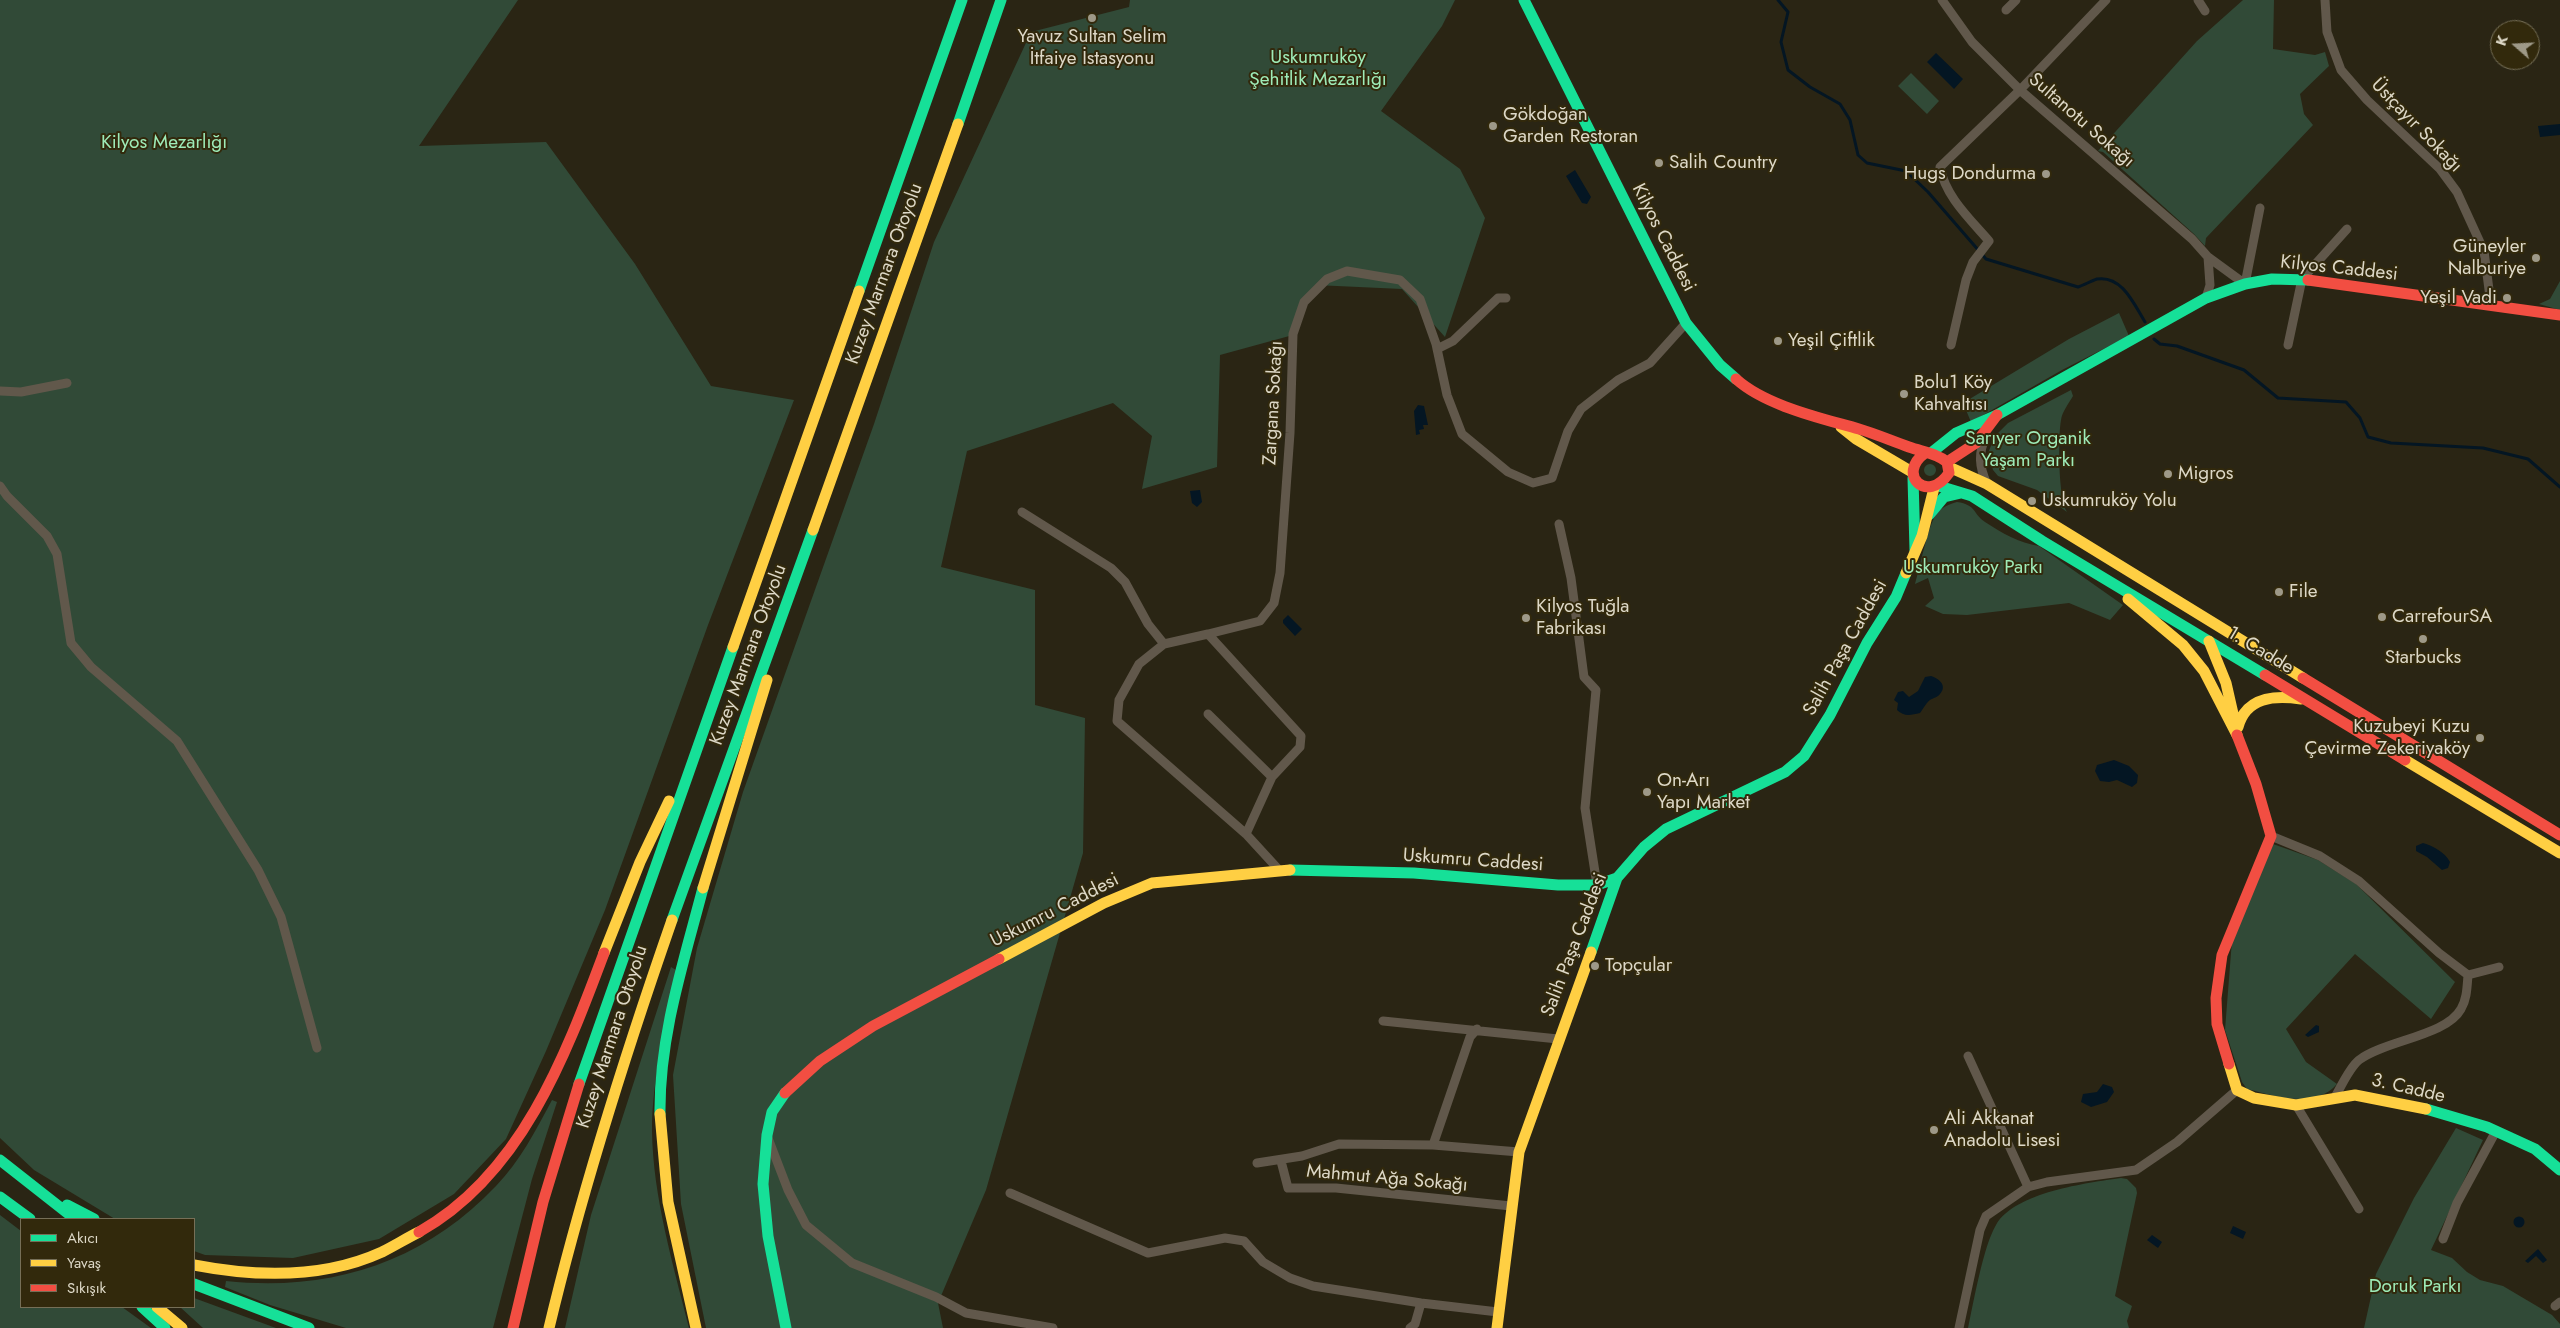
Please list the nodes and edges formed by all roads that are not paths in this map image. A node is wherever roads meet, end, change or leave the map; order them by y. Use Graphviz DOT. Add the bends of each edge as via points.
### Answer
graph roads {
  1 [pos="962,0"];
  2 [pos="1001,0"];
  3 [pos="1524,0"];
  4 [pos="1942,0"];
  5 [pos="2016,0"];
  6 [pos="2106,0"];
  7 [pos="2198,0"];
  8 [pos="2325,0"];
  9 [pos="2006,10"];
  10 [pos="2205,11"];
  11 [pos="2020,90"];
  12 [pos="2260,208"];
  13 [pos="2347,229"];
  14 [pos="2208,257"];
  15 [pos="2302,279"];
  16 [pos="2245,284"];
  17 [pos="1506,298"];
  18 [pos="2206,298"];
  19 [pos="2491,305"];
  20 [pos="2560,315"];
  21 [pos="1686,323"];
  22 [pos="1951,345"];
  23 [pos="2288,345"];
  24 [pos="1437,349"];
  25 [pos="67,383"];
  26 [pos="0,391"];
  27 [pos="1997,415"];
  28 [pos="1839,425"];
  29 [pos="1987,433"];
  30 [pos="1928,453"];
  31 [pos="1948,464"];
  32 [pos="1913,475"];
  33 [pos="1987,484"];
  34 [pos="0,486"];
  35 [pos="1936,487"];
  36 [pos="1961,493"];
  37 [pos="1022,512"];
  38 [pos="1926,519"];
  39 [pos="1559,524"];
  40 [pos="1914,550"];
  41 [pos="2108,580"];
  42 [pos="2192,610"];
  43 [pos="778,624"];
  44 [pos="1208,634"];
  45 [pos="2209,641"];
  46 [pos="1164,644"];
  47 [pos="2306,700"];
  48 [pos="1208,714"];
  49 [pos="2238,735"];
  50 [pos="690,765"];
  51 [pos="1272,777"];
  52 [pos="1246,834"];
  53 [pos="2560,835"];
  54 [pos="2270,836"];
  55 [pos="2560,853"];
  56 [pos="1279,870"];
  57 [pos="1617,878"];
  58 [pos="1597,885"];
  59 [pos="2499,967"];
  60 [pos="2468,975"];
  61 [pos="1383,1021"];
  62 [pos="1477,1029"];
  63 [pos="1558,1038"];
  64 [pos="318,1048"];
  65 [pos="1968,1056"];
  66 [pos="2237,1090"];
  67 [pos="2334,1099"];
  68 [pos="2296,1105"];
  69 [pos="2496,1131"];
  70 [pos="767,1136"];
  71 [pos="1432,1145"];
  72 [pos="1519,1152"];
  73 [pos="0,1160"];
  74 [pos="1281,1161"];
  75 [pos="1257,1163"];
  76 [pos="2560,1170"];
  77 [pos="2028,1187"];
  78 [pos="41,1192"];
  79 [pos="1010,1194"];
  80 [pos="0,1197"];
  81 [pos="1511,1206"];
  82 [pos="2359,1209"];
  83 [pos="29,1218"];
  84 [pos="75,1218"];
  85 [pos="92,1218"];
  86 [pos="2443,1239"];
  87 [pos="195,1265"];
  88 [pos="195,1284"];
  89 [pos="1421,1303"];
  90 [pos="143,1308"];
  91 [pos="158,1308"];
  92 [pos="1498,1312"];
  93 [pos="1034,1326"];
  94 [pos="165,1328"];
  95 [pos="182,1328"];
  96 [pos="309,1328"];
  97 [pos="513,1328"];
  98 [pos="549,1328"];
  99 [pos="696,1328"];
  100 [pos="786,1328"];
  101 [pos="1053,1328"];
  102 [pos="1410,1328"];
  103 [pos="1497,1328"];
  104 [pos="1959,1328"];
  1 -- 50 [label="main road, Kuzey Marmara Otoyolu"];
  2 -- 43 [label="main road, Kuzey Marmara Otoyolu"];
  3 -- 21 [label="main road, Kilyos Caddesi"];
  4 -- 11 [label="street, Sultanotu Sokağı" via="1972,42"];
  5 -- 9 [label="street"];
  6 -- 11 [label="street"];
  7 -- 10 [label="street"];
  8 -- 19 [label="street, Üstçayır Sokağı" via="2327,32 2342,70 2367,100 2440,169 2456,192 2484,251"];
  11 -- 14 [label="street, Sultanotu Sokağı" via="2186,233"];
  11 -- 22 [label="street" via="1940,167 1942,181 1989,241 1976,258 1966,280"];
  12 -- 16 [label="street"];
  13 -- 15 [label="street"];
  14 -- 16 [label="street, Sultanotu Sokağı"];
  14 -- 18 [label="street" via="2210,285"];
  15 -- 16 [label="main road, Kilyos Caddesi" via="2272,279"];
  15 -- 19 [label="main road, Kilyos Caddesi"];
  15 -- 23 [label="street"];
  16 -- 18 [label="main road, Kilyos Caddesi"];
  17 -- 24 [label="street" via="1498,298 1453,341"];
  18 -- 27 [label="main road, Kilyos Caddesi"];
  19 -- 20 [label="main road, Kilyos Caddesi"];
  21 -- 24 [label="street, Zargana Sokağı" via="1650,363 1618,380 1581,409 1568,431 1552,478 1533,483 1508,472 1462,434 1447,395"];
  21 -- 28 [label="main road, Kilyos Caddesi" via="1742,385 1765,398"];
  24 -- 44 [label="street, Zargana Sokağı" via="1420,299 1400,280 1347,271 1327,279 1304,302 1293,334 1282,556 1274,603 1260,621"];
  25 -- 26 [label="street" via="21,392"];
  27 -- 29 [label="main road"];
  27 -- 30 [label="main road, Kilyos Caddesi" via="1956,433"];
  28 -- 30 [label="main road"];
  28 -- 32 [label="main road"];
  29 -- 31 [label="main road"];
  29 -- 33 [label="street" via="1979,456"];
  30 -- 31 [label="main road"];
  30 -- 32 [label="main road" via="1915,460"];
  31 -- 33 [label="main road, 1. Cadde"];
  31 -- 35 [label="main road" via="1946,479"];
  32 -- 35 [label="main road" via="1922,487"];
  32 -- 40 [label="main road"];
  33 -- 42 [label="main road, 1. Cadde"];
  34 -- 64 [label="street" via="47,536 57,554 70,643 91,667 177,741 258,870 281,917"];
  35 -- 36 [label="main road, 1. Cadde"];
  35 -- 38 [label="main road, Salih Paşa Caddesi"];
  36 -- 38 [label="main road" via="1944,497"];
  36 -- 41 [label="main road, 1. Cadde" via="1972,496"];
  37 -- 46 [label="street" via="1111,568 1125,582 1148,624"];
  38 -- 40 [label="main road, Salih Paşa Caddesi"];
  39 -- 58 [label="street" via="1571,578 1584,677 1596,690 1584,808"];
  40 -- 57 [label="main road, Salih Paşa Caddesi" via="1896,597 1804,756 1784,772 1666,828"];
  41 -- 45 [label="main road, 1. Cadde"];
  41 -- 49 [label="main road" via="2183,645 2204,671"];
  42 -- 45 [label="main road"];
  42 -- 53 [label="main road, 1. Cadde"];
  43 -- 98 [label="main road, Kuzey Marmara Otoyolu" via="663,942 615,1086 569,1239"];
  43 -- 99 [label="main road" via="760,712 724,816 682,964 663,1066 661,1141 664,1172 673,1231"];
  44 -- 46 [label="street, Zargana Sokağı"];
  44 -- 51 [label="street" via="1301,736 1300,747"];
  45 -- 47 [label="main road, 1. Cadde"];
  45 -- 49 [label="main road" via="2220,663"];
  46 -- 52 [label="street" via="1139,664 1119,700 1116,721"];
  47 -- 49 [label="main road" via="2273,696 2260,700 2246,708 2240,717"];
  47 -- 55 [label="main road, 1. Cadde"];
  48 -- 51 [label="street"];
  49 -- 54 [label="main road"];
  50 -- 87 [label="main road" via="650,836 573,1031 539,1106 496,1171 470,1197 414,1238 365,1260 284,1275 215,1270"];
  50 -- 97 [label="main road, Kuzey Marmara Otoyolu" via="562,1135"];
  51 -- 52 [label="street"];
  52 -- 56 [label="street"];
  54 -- 60 [label="street" via="2320,856 2359,881"];
  54 -- 66 [label="main road" via="2222,955 2216,998 2216,1024"];
  56 -- 58 [label="main road, Uskumru Caddesi" via="1386,872"];
  56 -- 70 [label="main road, Uskumru Caddesi" via="1152,883 1104,903 873,1026 820,1061 787,1091 772,1112"];
  57 -- 58 [label="main road, Uskumru Caddesi"];
  57 -- 63 [label="main road, Salih Paşa Caddesi"];
  59 -- 60 [label="street"];
  60 -- 67 [label="street" via="2467,994 2461,1010 2448,1023 2379,1048 2358,1061"];
  61 -- 62 [label="street"];
  62 -- 63 [label="street"];
  62 -- 71 [label="street" via="1470,1037"];
  63 -- 72 [label="main road, Salih Paşa Caddesi"];
  65 -- 77 [label="street"];
  66 -- 68 [label="main road, 3. Cadde" via="2254,1098"];
  66 -- 77 [label="street" via="2177,1142 2136,1170"];
  67 -- 68 [label="main road, 3. Cadde"];
  67 -- 69 [label="main road, 3. Cadde" via="2355,1095 2411,1105"];
  68 -- 82 [label="street"];
  69 -- 76 [label="main road, 3. Cadde" via="2535,1149"];
  69 -- 86 [label="street" via="2457,1203"];
  70 -- 93 [label="street" via="806,1225 852,1263 966,1312"];
  70 -- 100 [label="main road, Uskumru Caddesi" via="764,1192 768,1236"];
  71 -- 72 [label="street, Mahmut Ağa Sokağı"];
  71 -- 74 [label="street, Mahmut Ağa Sokağı" via="1339,1144"];
  72 -- 81 [label="main road, Salih Paşa Caddesi"];
  73 -- 78 [label="main road"];
  74 -- 75 [label="street, Mahmut Ağa Sokağı"];
  74 -- 81 [label="street, Mahmut Ağa Sokağı" via="1288,1188 1336,1188"];
  77 -- 104 [label="street" via="1986,1216 1980,1230"];
  78 -- 84 [label="main road"];
  78 -- 85 [label="main road"];
  79 -- 89 [label="street" via="1148,1253 1225,1238 1244,1242 1263,1262 1290,1278 1314,1286"];
  80 -- 83 [label="main road"];
  81 -- 92 [label="main road, Salih Paşa Caddesi"];
  88 -- 96 [label="main road"];
  89 -- 92 [label="street"];
  89 -- 102 [label="street" via="1415,1324"];
  90 -- 94 [label="main road"];
  91 -- 95 [label="main road"];
  92 -- 103 [label="main road, Salih Paşa Caddesi"];
  93 -- 101 [label="street"];
}
